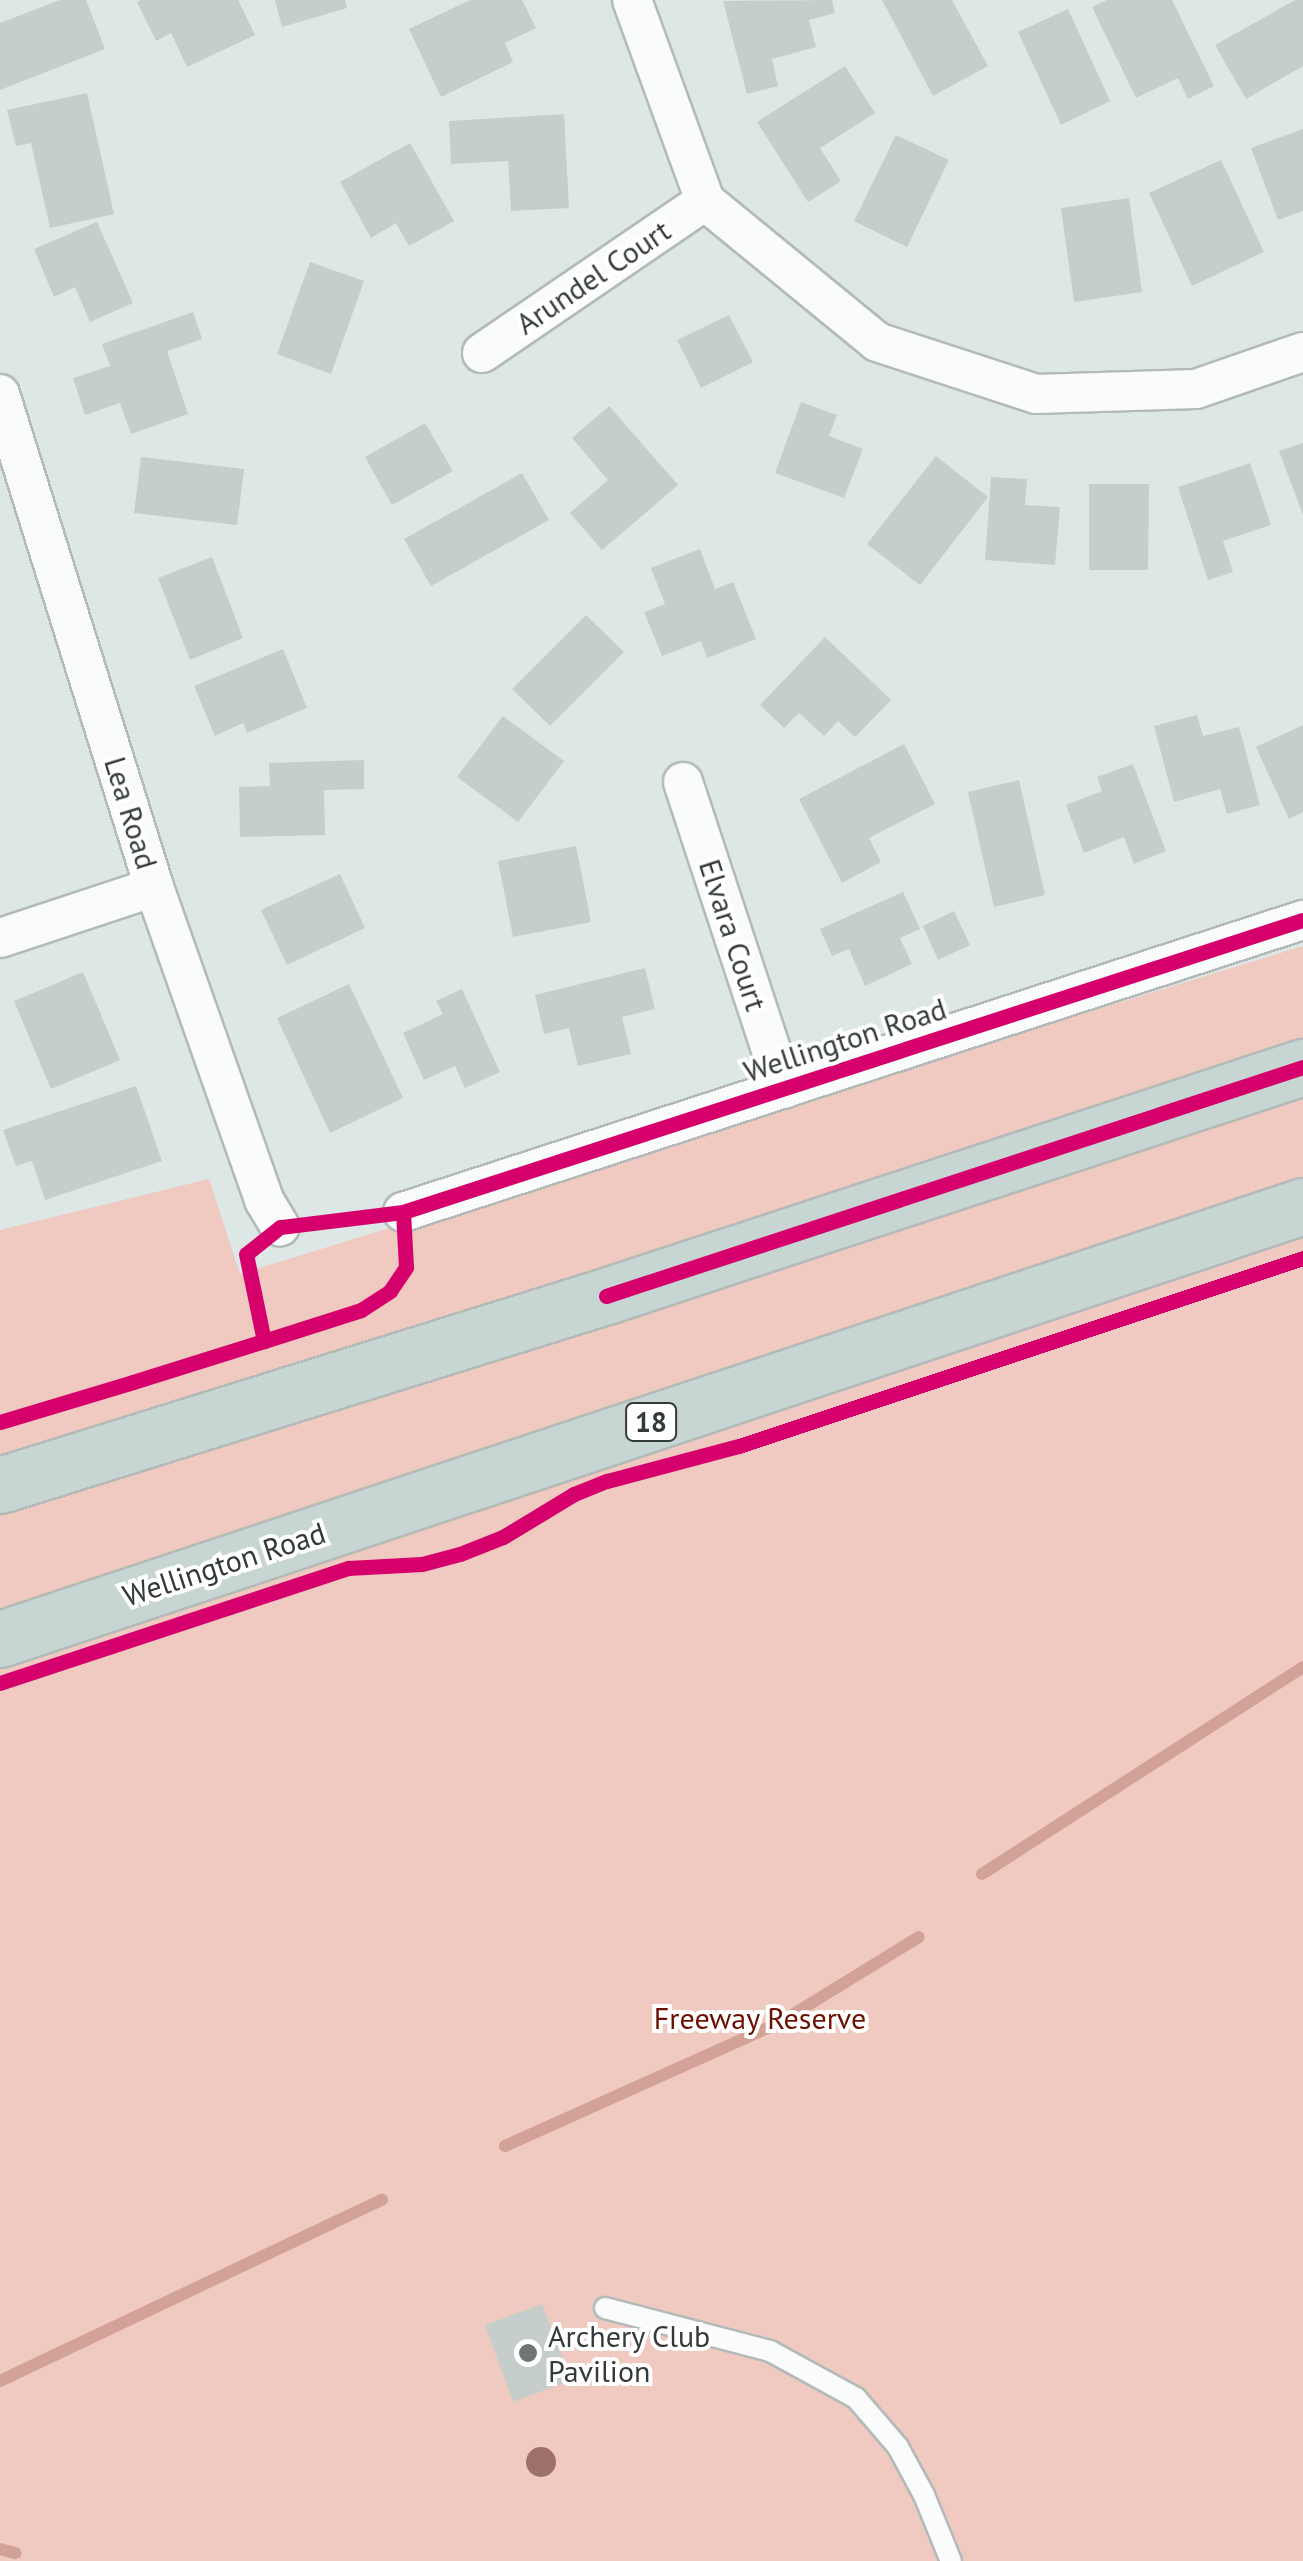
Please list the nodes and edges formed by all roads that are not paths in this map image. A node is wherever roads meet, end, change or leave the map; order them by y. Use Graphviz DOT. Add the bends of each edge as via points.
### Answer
graph roads {
  1 [pos="632,0"];
  2 [pos="705,201"];
  3 [pos="1303,352"];
  4 [pos="482,353"];
  5 [pos="0,394"];
  6 [pos="683,782"];
  7 [pos="154,888"];
  8 [pos="1303,920"];
  9 [pos="0,938"];
  10 [pos="1303,1067"];
  11 [pos="784,1089"];
  12 [pos="1303,1206"];
  13 [pos="403,1212"];
  14 [pos="280,1227"];
  15 [pos="0,1486"];
  16 [pos="0,1639"];
  17 [pos="605,2308"];
  18 [pos="951,2561"];
  1 -- 2 [label="street"];
  2 -- 3 [label="street" via="877,342 1036,394 1196,388"];
  2 -- 4 [label="street, Arundel Court"];
  5 -- 7 [label="street, Lea Road"];
  6 -- 11 [label="street, Elvara Court"];
  7 -- 9 [label="street"];
  7 -- 14 [label="street, Lea Road" via="264,1200"];
  8 -- 11 [label="street, Wellington Road"];
  10 -- 15 [label="highway"];
  11 -- 13 [label="street, Wellington Road"];
  12 -- 16 [label="highway, Wellington Road / 18"];
  17 -- 18 [label="lane" via="770,2351 856,2398 898,2448"];
}
